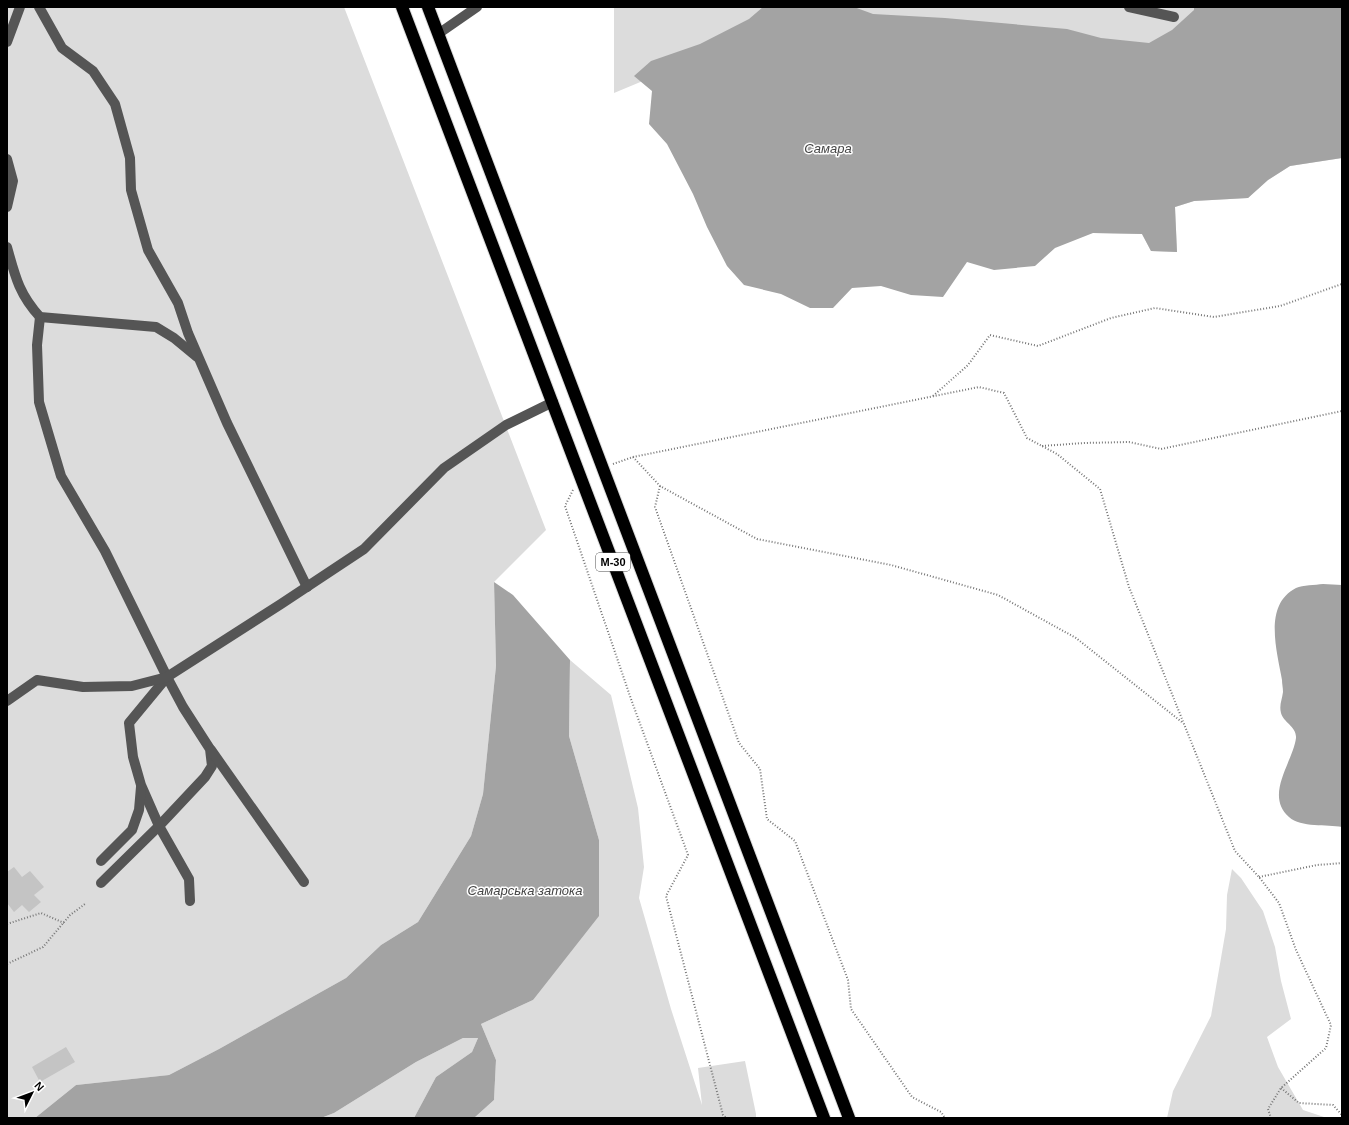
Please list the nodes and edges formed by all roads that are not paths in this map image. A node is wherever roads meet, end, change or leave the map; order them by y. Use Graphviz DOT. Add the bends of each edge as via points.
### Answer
graph roads {
  1 [pos="20,7"];
  2 [pos="39,7"];
  3 [pos="402,7"];
  4 [pos="428,7"];
  5 [pos="477,7"];
  6 [pos="1129,7"];
  7 [pos="1174,17"];
  8 [pos="438,34"];
  9 [pos="7,42"];
  10 [pos="7,158"];
  11 [pos="7,207"];
  12 [pos="7,247"];
  13 [pos="40,317"];
  14 [pos="199,358"];
  15 [pos="553,402"];
  16 [pos="308,587"];
  17 [pos="167,677"];
  18 [pos="7,700"];
  19 [pos="210,749"];
  20 [pos="141,785"];
  21 [pos="159,826"];
  22 [pos="101,862"];
  23 [pos="304,882"];
  24 [pos="101,883"];
  25 [pos="190,900"];
  26 [pos="824,1118"];
  27 [pos="849,1118"];
  1 -- 9 [label="lane"];
  2 -- 14 [label="lane" via="62,48 93,71 115,104 130,158 131,190 148,250 178,303"];
  3 -- 15 [label="highway, М-30"];
  4 -- 8 [label="highway, М-30"];
  5 -- 8 [label="lane"];
  6 -- 7 [label="lane"];
  8 -- 27 [label="highway, М-30"];
  10 -- 11 [label="lane" via="13,181"];
  12 -- 13 [label="lane" via="17,282 29,305"];
  13 -- 14 [label="lane" via="156,327"];
  13 -- 17 [label="lane" via="37,345 39,402 61,476 105,551"];
  14 -- 16 [label="lane" via="227,423"];
  15 -- 16 [label="lane" via="506,425 444,468 364,549"];
  15 -- 26 [label="highway, М-30"];
  16 -- 17 [label="lane"];
  17 -- 18 [label="lane" via="132,686 83,687 37,680"];
  17 -- 19 [label="lane"];
  17 -- 20 [label="lane" via="129,724"];
  19 -- 21 [label="lane" via="212,766 205,777"];
  19 -- 23 [label="lane"];
  20 -- 21 [label="lane"];
  20 -- 22 [label="lane" via="139,810 132,830"];
  21 -- 24 [label="lane"];
  21 -- 25 [label="lane" via="189,879"];
}
